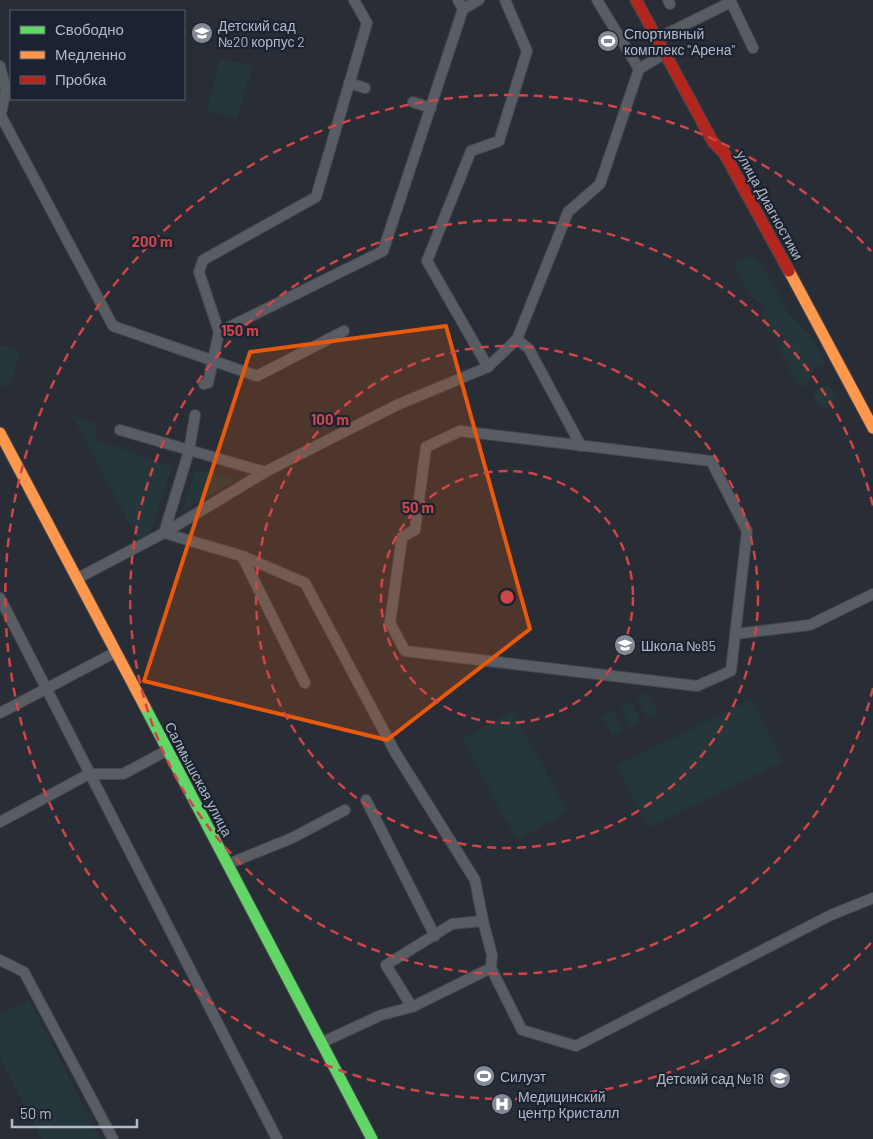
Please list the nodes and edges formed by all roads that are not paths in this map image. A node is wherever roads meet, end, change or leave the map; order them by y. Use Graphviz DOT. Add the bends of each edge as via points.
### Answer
graph roads {
  1 [pos="354,0"];
  2 [pos="479,0"];
  3 [pos="505,0"];
  4 [pos="597,0"];
  5 [pos="636,0"];
  6 [pos="731,1"];
  7 [pos="461,4"];
  8 [pos="657,38"];
  9 [pos="754,48"];
  10 [pos="665,54"];
  11 [pos="0,66"];
  12 [pos="639,69"];
  13 [pos="349,83"];
  14 [pos="365,88"];
  15 [pos="413,102"];
  16 [pos="431,108"];
  17 [pos="0,113"];
  18 [pos="344,331"];
  19 [pos="219,332"];
  20 [pos="516,339"];
  21 [pos="214,361"];
  22 [pos="488,367"];
  23 [pos="204,384"];
  24 [pos="195,415"];
  25 [pos="873,428"];
  26 [pos="120,430"];
  27 [pos="0,433"];
  28 [pos="580,446"];
  29 [pos="189,451"];
  30 [pos="265,472"];
  31 [pos="164,533"];
  32 [pos="242,556"];
  33 [pos="77,579"];
  34 [pos="873,594"];
  35 [pos="0,598"];
  36 [pos="735,634"];
  37 [pos="115,652"];
  38 [pos="305,683"];
  39 [pos="46,688"];
  40 [pos="0,713"];
  41 [pos="167,751"];
  42 [pos="89,774"];
  43 [pos="366,800"];
  44 [pos="345,810"];
  45 [pos="0,822"];
  46 [pos="227,865"];
  47 [pos="873,898"];
  48 [pos="483,921"];
  49 [pos="435,936"];
  50 [pos="0,960"];
  51 [pos="491,968"];
  52 [pos="412,1007"];
  53 [pos="321,1043"];
  54 [pos="113,1139"];
  55 [pos="277,1139"];
  56 [pos="372,1139"];
  1 -- 13 [label="lane" via="367,23"];
  2 -- 7 [label="lane"];
  3 -- 22 [label="lane" via="527,51 499,141 471,151 427,261"];
  4 -- 12 [label="lane"];
  5 -- 8 [label="main road, улица Диагностики"];
  6 -- 8 [label="lane"];
  6 -- 9 [label="lane"];
  7 -- 16 [label="lane"];
  8 -- 10 [label="main road, улица Диагностики"];
  10 -- 12 [label="lane"];
  10 -- 25 [label="main road, улица Диагностики" via="713,142 724,153 752,202"];
  11 -- 17 [label="lane" via="6,90"];
  12 -- 20 [label="lane" via="600,184 568,212"];
  13 -- 14 [label="lane"];
  13 -- 19 [label="lane" via="316,197 203,260 199,272"];
  15 -- 16 [label="lane"];
  16 -- 19 [label="lane" via="383,251"];
  17 -- 21 [label="lane" via="113,326"];
  18 -- 21 [label="lane" via="257,376"];
  19 -- 21 [label="lane"];
  20 -- 22 [label="lane"];
  20 -- 28 [label="lane" via="529,350"];
  21 -- 23 [label="lane" via="208,384"];
  22 -- 30 [label="lane" via="397,405"];
  24 -- 29 [label="lane"];
  26 -- 29 [label="lane"];
  27 -- 33 [label="main road, Салмышская улица"];
  28 -- 36 [label="lane" via="711,461 747,531"];
  28 -- 36 [label="lane" via="460,431 426,447 415,530 402,537 390,623 405,651 697,686 731,671"];
  29 -- 30 [label="lane"];
  29 -- 31 [label="lane"];
  30 -- 31 [label="lane"];
  31 -- 32 [label="lane"];
  31 -- 33 [label="lane"];
  32 -- 38 [label="lane"];
  32 -- 48 [label="lane" via="305,583 395,752 475,880"];
  33 -- 37 [label="main road, Салмышская улица"];
  34 -- 36 [label="lane" via="810,626"];
  35 -- 39 [label="lane"];
  37 -- 39 [label="lane"];
  37 -- 41 [label="main road, Салмышская улица"];
  39 -- 40 [label="lane"];
  39 -- 42 [label="lane"];
  41 -- 42 [label="lane" via="123,774"];
  41 -- 46 [label="main road, Салмышская улица"];
  42 -- 45 [label="lane"];
  42 -- 55 [label="lane"];
  43 -- 49 [label="lane"];
  44 -- 46 [label="lane" via="292,838"];
  46 -- 53 [label="main road, Салмышская улица"];
  47 -- 51 [label="lane" via="831,915 576,1046 522,1030"];
  48 -- 49 [label="lane" via="452,924"];
  48 -- 51 [label="lane" via="492,955"];
  49 -- 52 [label="lane" via="386,965"];
  50 -- 54 [label="lane" via="24,972"];
  51 -- 52 [label="lane"];
  52 -- 53 [label="lane" via="380,1015"];
  53 -- 56 [label="main road, Салмышская улица"];
}
